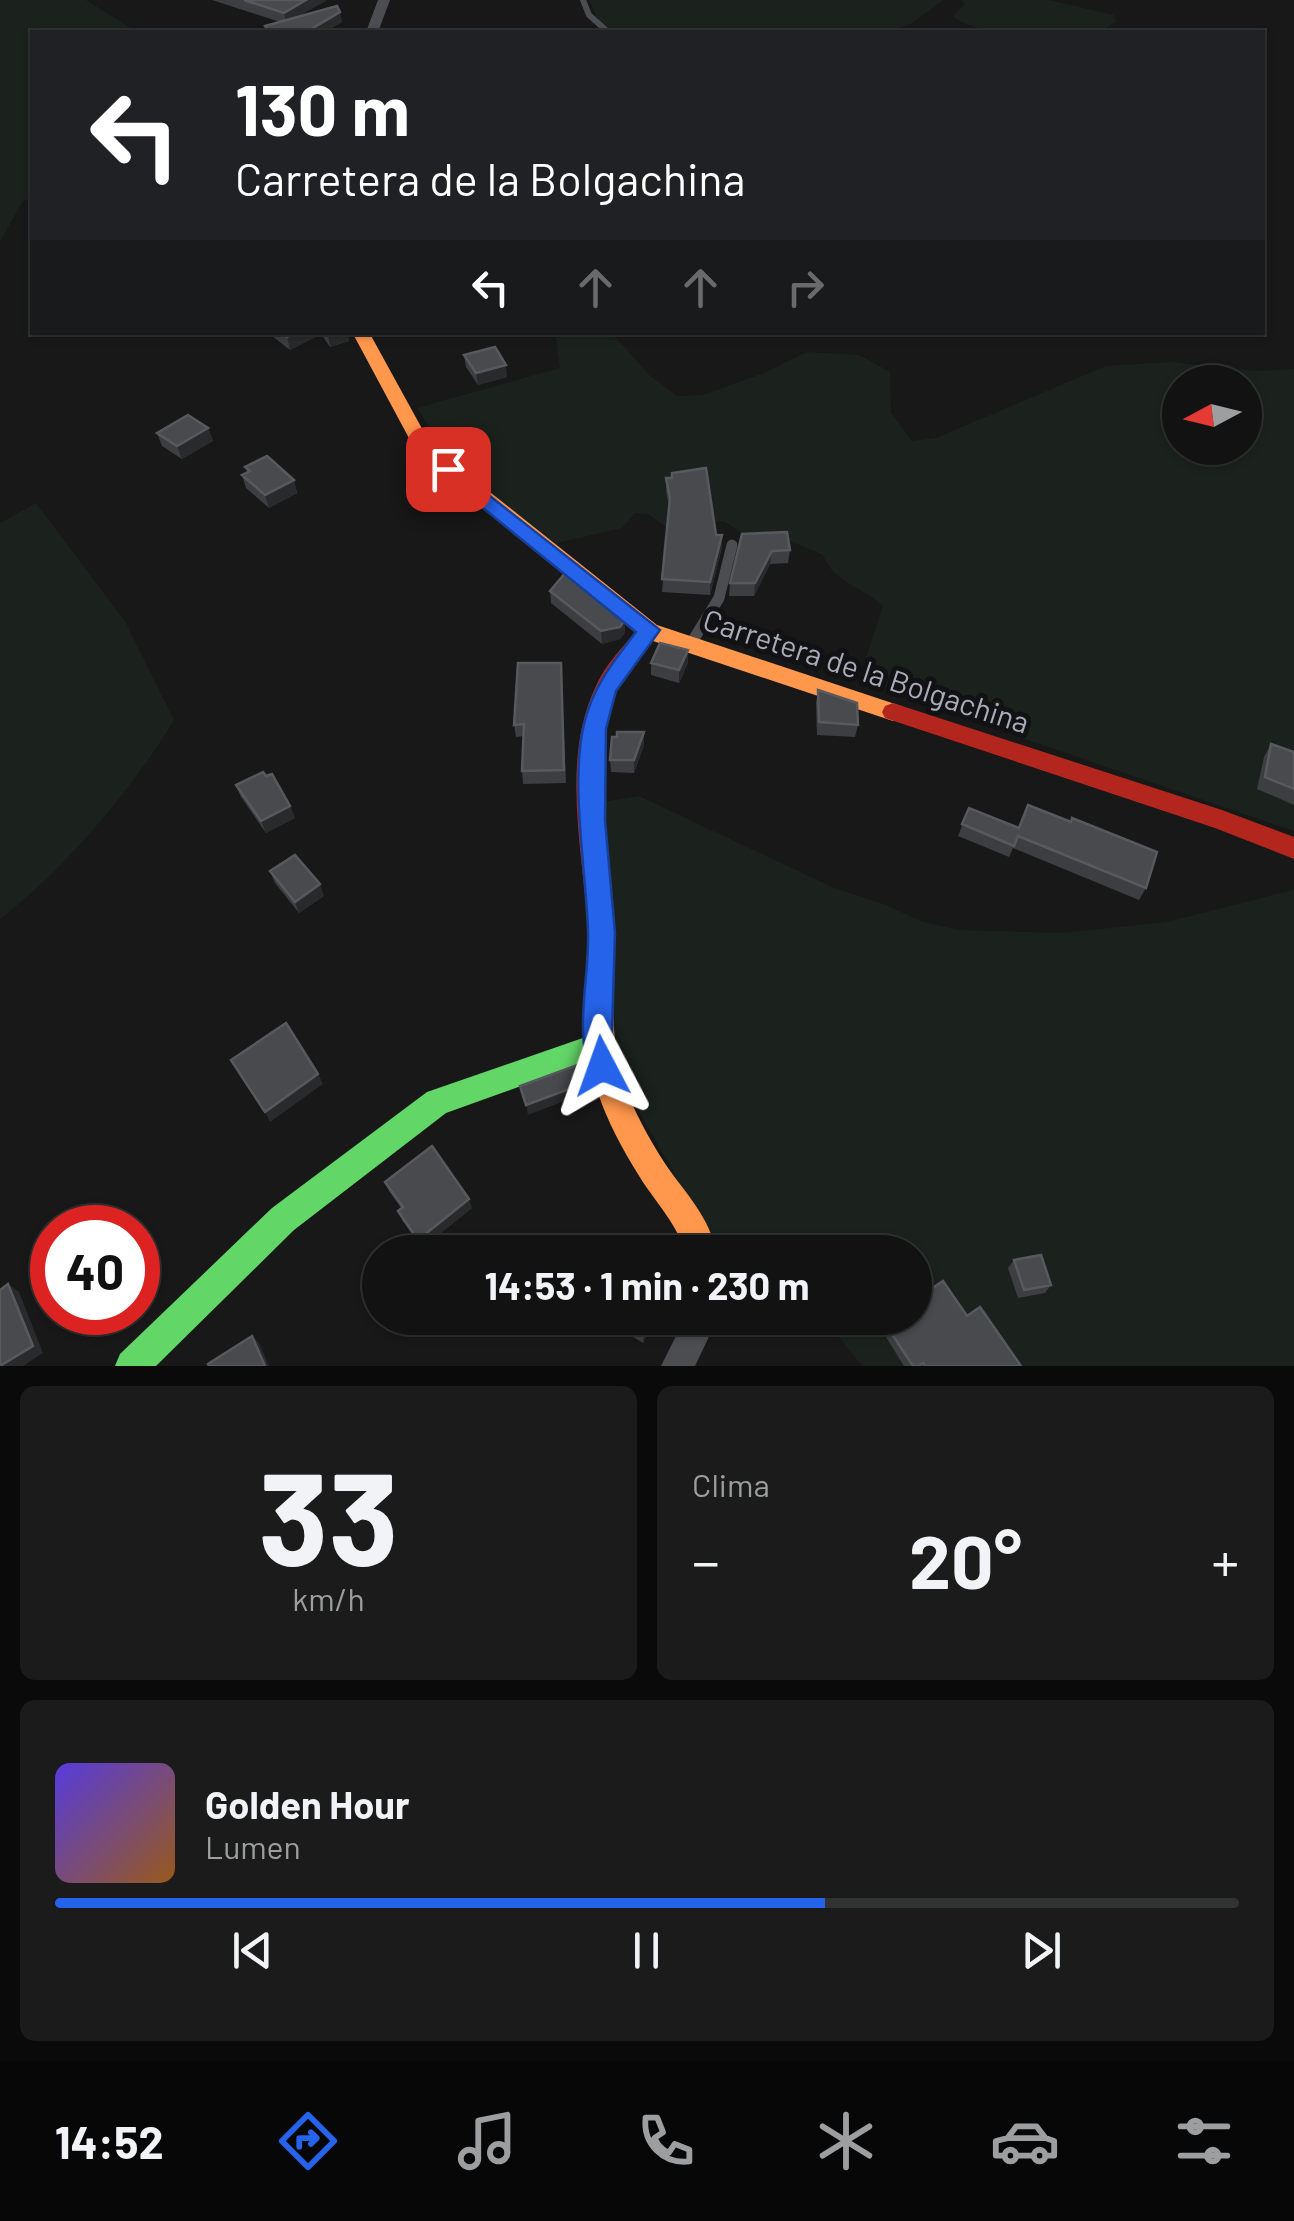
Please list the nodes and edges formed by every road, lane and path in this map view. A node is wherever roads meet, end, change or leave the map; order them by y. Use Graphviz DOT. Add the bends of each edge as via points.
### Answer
graph roads {
  1 [pos="384,0"];
  2 [pos="584,0"];
  3 [pos="373,30"];
  4 [pos="606,30"];
  5 [pos="362,335"];
  6 [pos="732,545"];
  7 [pos="649,630"];
  8 [pos="690,646"];
  9 [pos="1294,848"];
  10 [pos="600,1045"];
  11 [pos="695,1235"];
  12 [pos="694,1335"];
  13 [pos="132,1366"];
  14 [pos="678,1366"];
  1 -- 3 [label="street"];
  2 -- 4 [label="lane"];
  5 -- 7 [label="street, Carretera de la Bolgachina" via="424,449"];
  6 -- 8 [label="lane" via="720,602"];
  7 -- 8 [label="street, Carretera de la Bolgachina"];
  7 -- 10 [label="street" via="605,689 594,729"];
  8 -- 9 [label="street, Carretera de la Bolgachina"];
  10 -- 11 [label="street" via="614,1097"];
  10 -- 13 [label="street" via="437,1102 283,1219"];
  12 -- 14 [label="street"];
}
